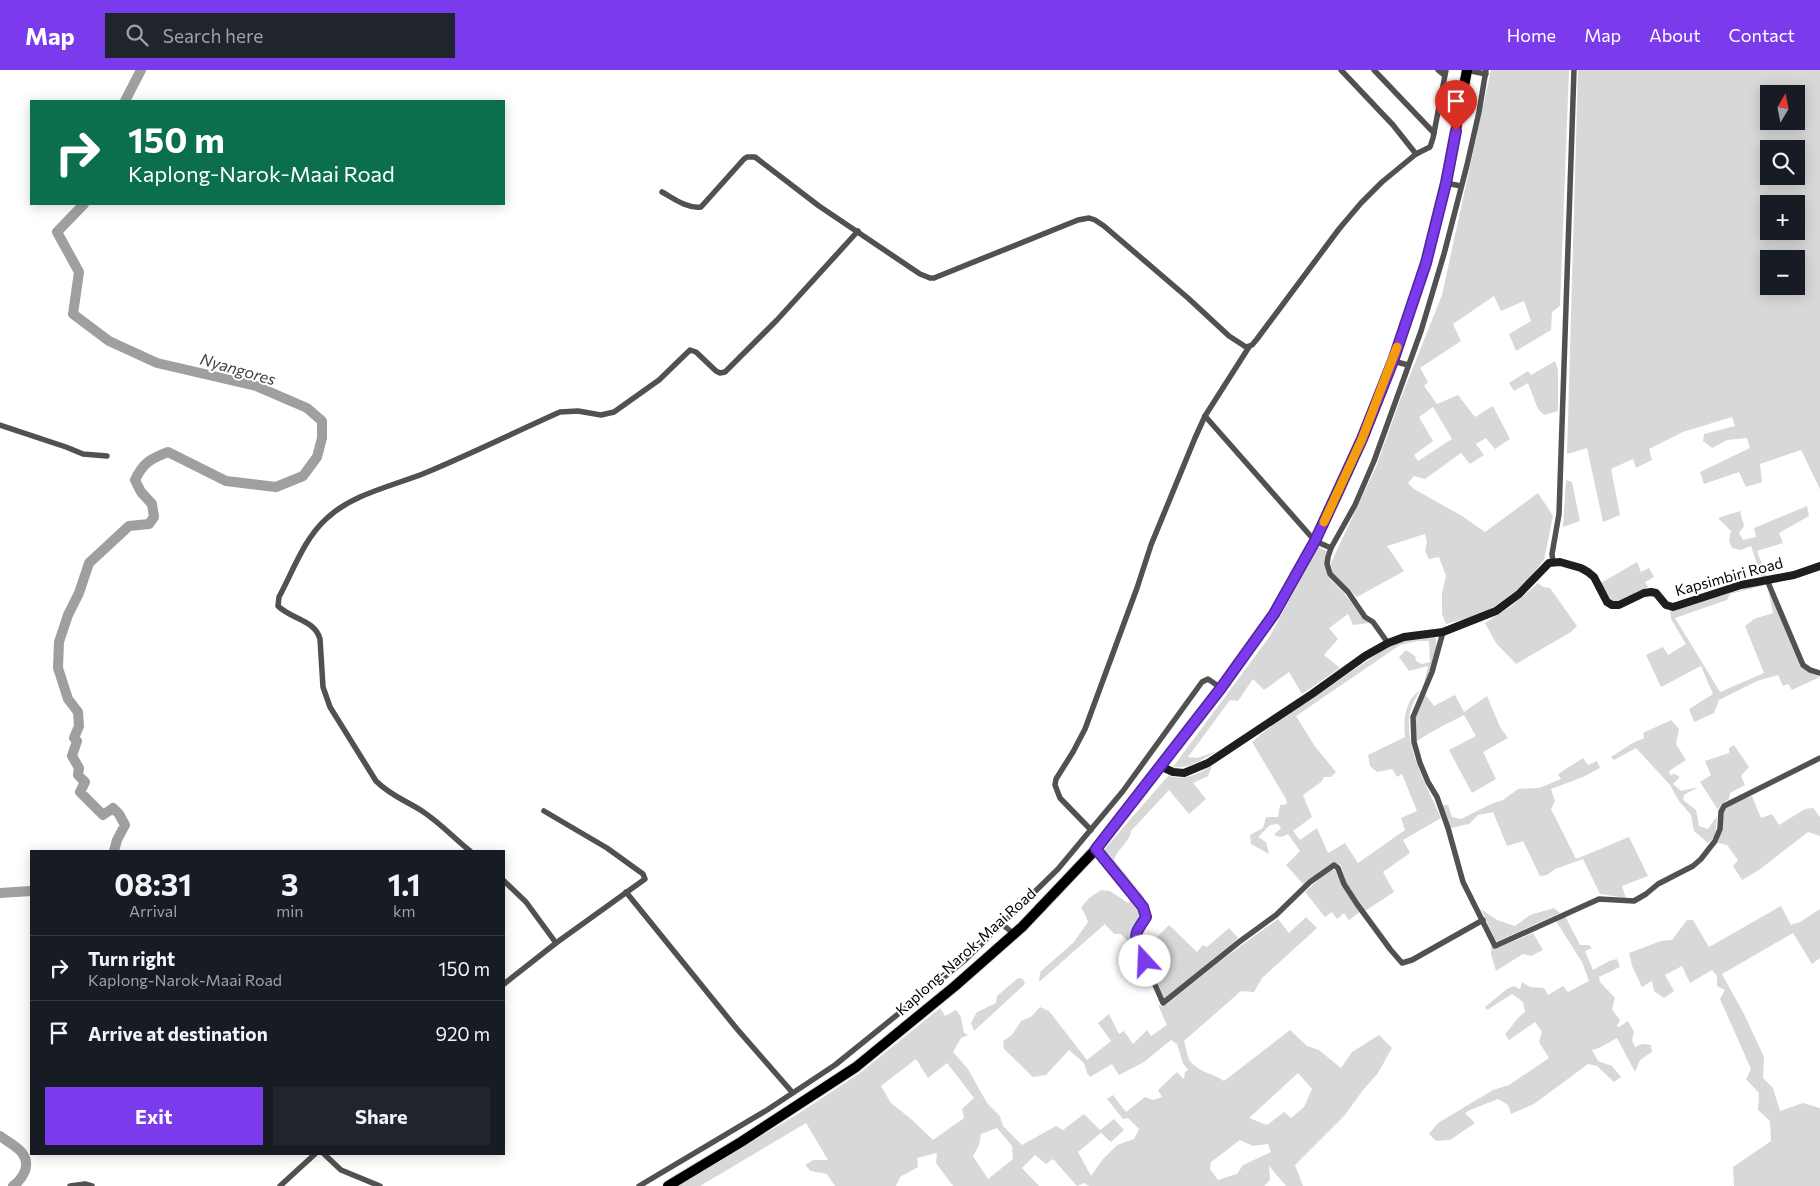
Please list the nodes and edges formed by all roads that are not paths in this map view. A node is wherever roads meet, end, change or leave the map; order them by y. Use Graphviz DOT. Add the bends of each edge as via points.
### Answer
graph roads {
  1 [pos="1342,70"];
  2 [pos="1374,70"];
  3 [pos="1438,70"];
  4 [pos="1466,70"];
  5 [pos="1574,70"];
  6 [pos="1486,72"];
  7 [pos="1445,73"];
  8 [pos="1434,132"];
  9 [pos="1416,154"];
  10 [pos="1446,183"];
  11 [pos="1461,186"];
  12 [pos="662,192"];
  13 [pos="858,231"];
  14 [pos="1249,346"];
  15 [pos="1393,361"];
  16 [pos="1408,365"];
  17 [pos="1205,416"];
  18 [pos="0,426"];
  19 [pos="107,456"];
  20 [pos="1315,541"];
  21 [pos="1331,548"];
  22 [pos="1553,562"];
  23 [pos="1820,566"];
  24 [pos="1766,580"];
  25 [pos="1443,632"];
  26 [pos="1388,643"];
  27 [pos="1820,673"];
  28 [pos="1221,688"];
  29 [pos="1820,758"];
  30 [pos="1160,766"];
  31 [pos="544,811"];
  32 [pos="1092,830"];
  33 [pos="1096,849"];
  34 [pos="469,850"];
  35 [pos="505,882"];
  36 [pos="626,892"];
  37 [pos="1483,920"];
  38 [pos="1002,924"];
  39 [pos="1014,934"];
  40 [pos="556,943"];
  41 [pos="505,983"];
  42 [pos="909,1006"];
  43 [pos="918,1017"];
  44 [pos="792,1092"];
  45 [pos="314,1155"];
  46 [pos="325,1155"];
  47 [pos="70,1186"];
  48 [pos="92,1186"];
  49 [pos="280,1186"];
  50 [pos="380,1186"];
  51 [pos="639,1186"];
  52 [pos="668,1186"];
  1 -- 9 [label="street"];
  2 -- 8 [label="street"];
  3 -- 7 [label="street"];
  4 -- 6 [label="street"];
  4 -- 10 [label="highway, Kaplong-Narok-Maai Road"];
  5 -- 22 [label="street" via="1559,514"];
  6 -- 11 [label="street"];
  7 -- 8 [label="street"];
  8 -- 9 [label="street" via="1430,147"];
  9 -- 14 [label="street" via="1382,182 1349,217"];
  10 -- 11 [label="street"];
  10 -- 15 [label="highway, Kaplong-Narok-Maai Road" via="1426,263"];
  11 -- 16 [label="street" via="1432,294"];
  12 -- 13 [label="street" via="693,207 700,207 744,159 756,157 819,206"];
  13 -- 14 [label="street" via="920,274 934,278 1089,218 1122,240 1228,336"];
  13 -- 34 [label="street" via="725,372 720,373 690,350 660,380 614,412 602,415 560,412 341,507 327,517 311,537 279,597 278,606 318,631 323,687 330,706 376,781 422,811"];
  14 -- 17 [label="street"];
  15 -- 16 [label="street"];
  15 -- 20 [label="highway, Kaplong-Narok-Maai Road" via="1362,439"];
  16 -- 21 [label="street" via="1374,461"];
  17 -- 20 [label="street"];
  17 -- 32 [label="street" via="1151,544 1084,729 1056,779 1060,798"];
  18 -- 19 [label="street" via="83,454"];
  20 -- 21 [label="street"];
  20 -- 28 [label="highway, Kaplong-Narok-Maai Road" via="1274,614"];
  21 -- 26 [label="street" via="1327,564 1330,574"];
  22 -- 24 [label="street, Kapsimbiri Road" via="1588,572 1607,602 1616,605 1651,592 1673,607"];
  22 -- 25 [label="street" via="1496,612"];
  23 -- 24 [label="street, Kapsimbiri Road"];
  24 -- 27 [label="street" via="1803,665"];
  25 -- 26 [label="street" via="1404,637"];
  25 -- 37 [label="street" via="1432,672 1415,711 1412,730 1420,763 1448,828 1463,882"];
  26 -- 30 [label="street" via="1208,763 1184,773"];
  28 -- 30 [label="highway, Kaplong-Narok-Maai Road"];
  28 -- 32 [label="street" via="1208,679 1202,682"];
  29 -- 37 [label="street" via="1724,806 1718,836 1701,860 1640,898 1626,901 1599,898 1495,946"];
  30 -- 33 [label="highway, Kaplong-Narok-Maai Road"];
  31 -- 36 [label="street" via="607,848 643,874 645,879"];
  32 -- 38 [label="street" via="1048,880"];
  33 -- 37 [label="street" via="1143,907 1146,917 1137,932 1137,944 1163,1003 1334,865 1357,904 1402,962 1412,960"];
  33 -- 39 [label="highway, Kaplong-Narok-Maai Road"];
  35 -- 40 [label="street" via="526,902"];
  36 -- 40 [label="street"];
  36 -- 44 [label="street"];
  38 -- 39 [label="street"];
  38 -- 42 [label="street" via="945,978"];
  39 -- 43 [label="highway, Kaplong-Narok-Maai Road"];
  40 -- 41 [label="street"];
  42 -- 43 [label="street"];
  42 -- 44 [label="street" via="835,1065"];
  43 -- 52 [label="highway, Kaplong-Narok-Maai Road" via="856,1067"];
  44 -- 51 [label="street"];
  45 -- 49 [label="street"];
  46 -- 50 [label="street" via="341,1170"];
  47 -- 48 [label="street"];
}
